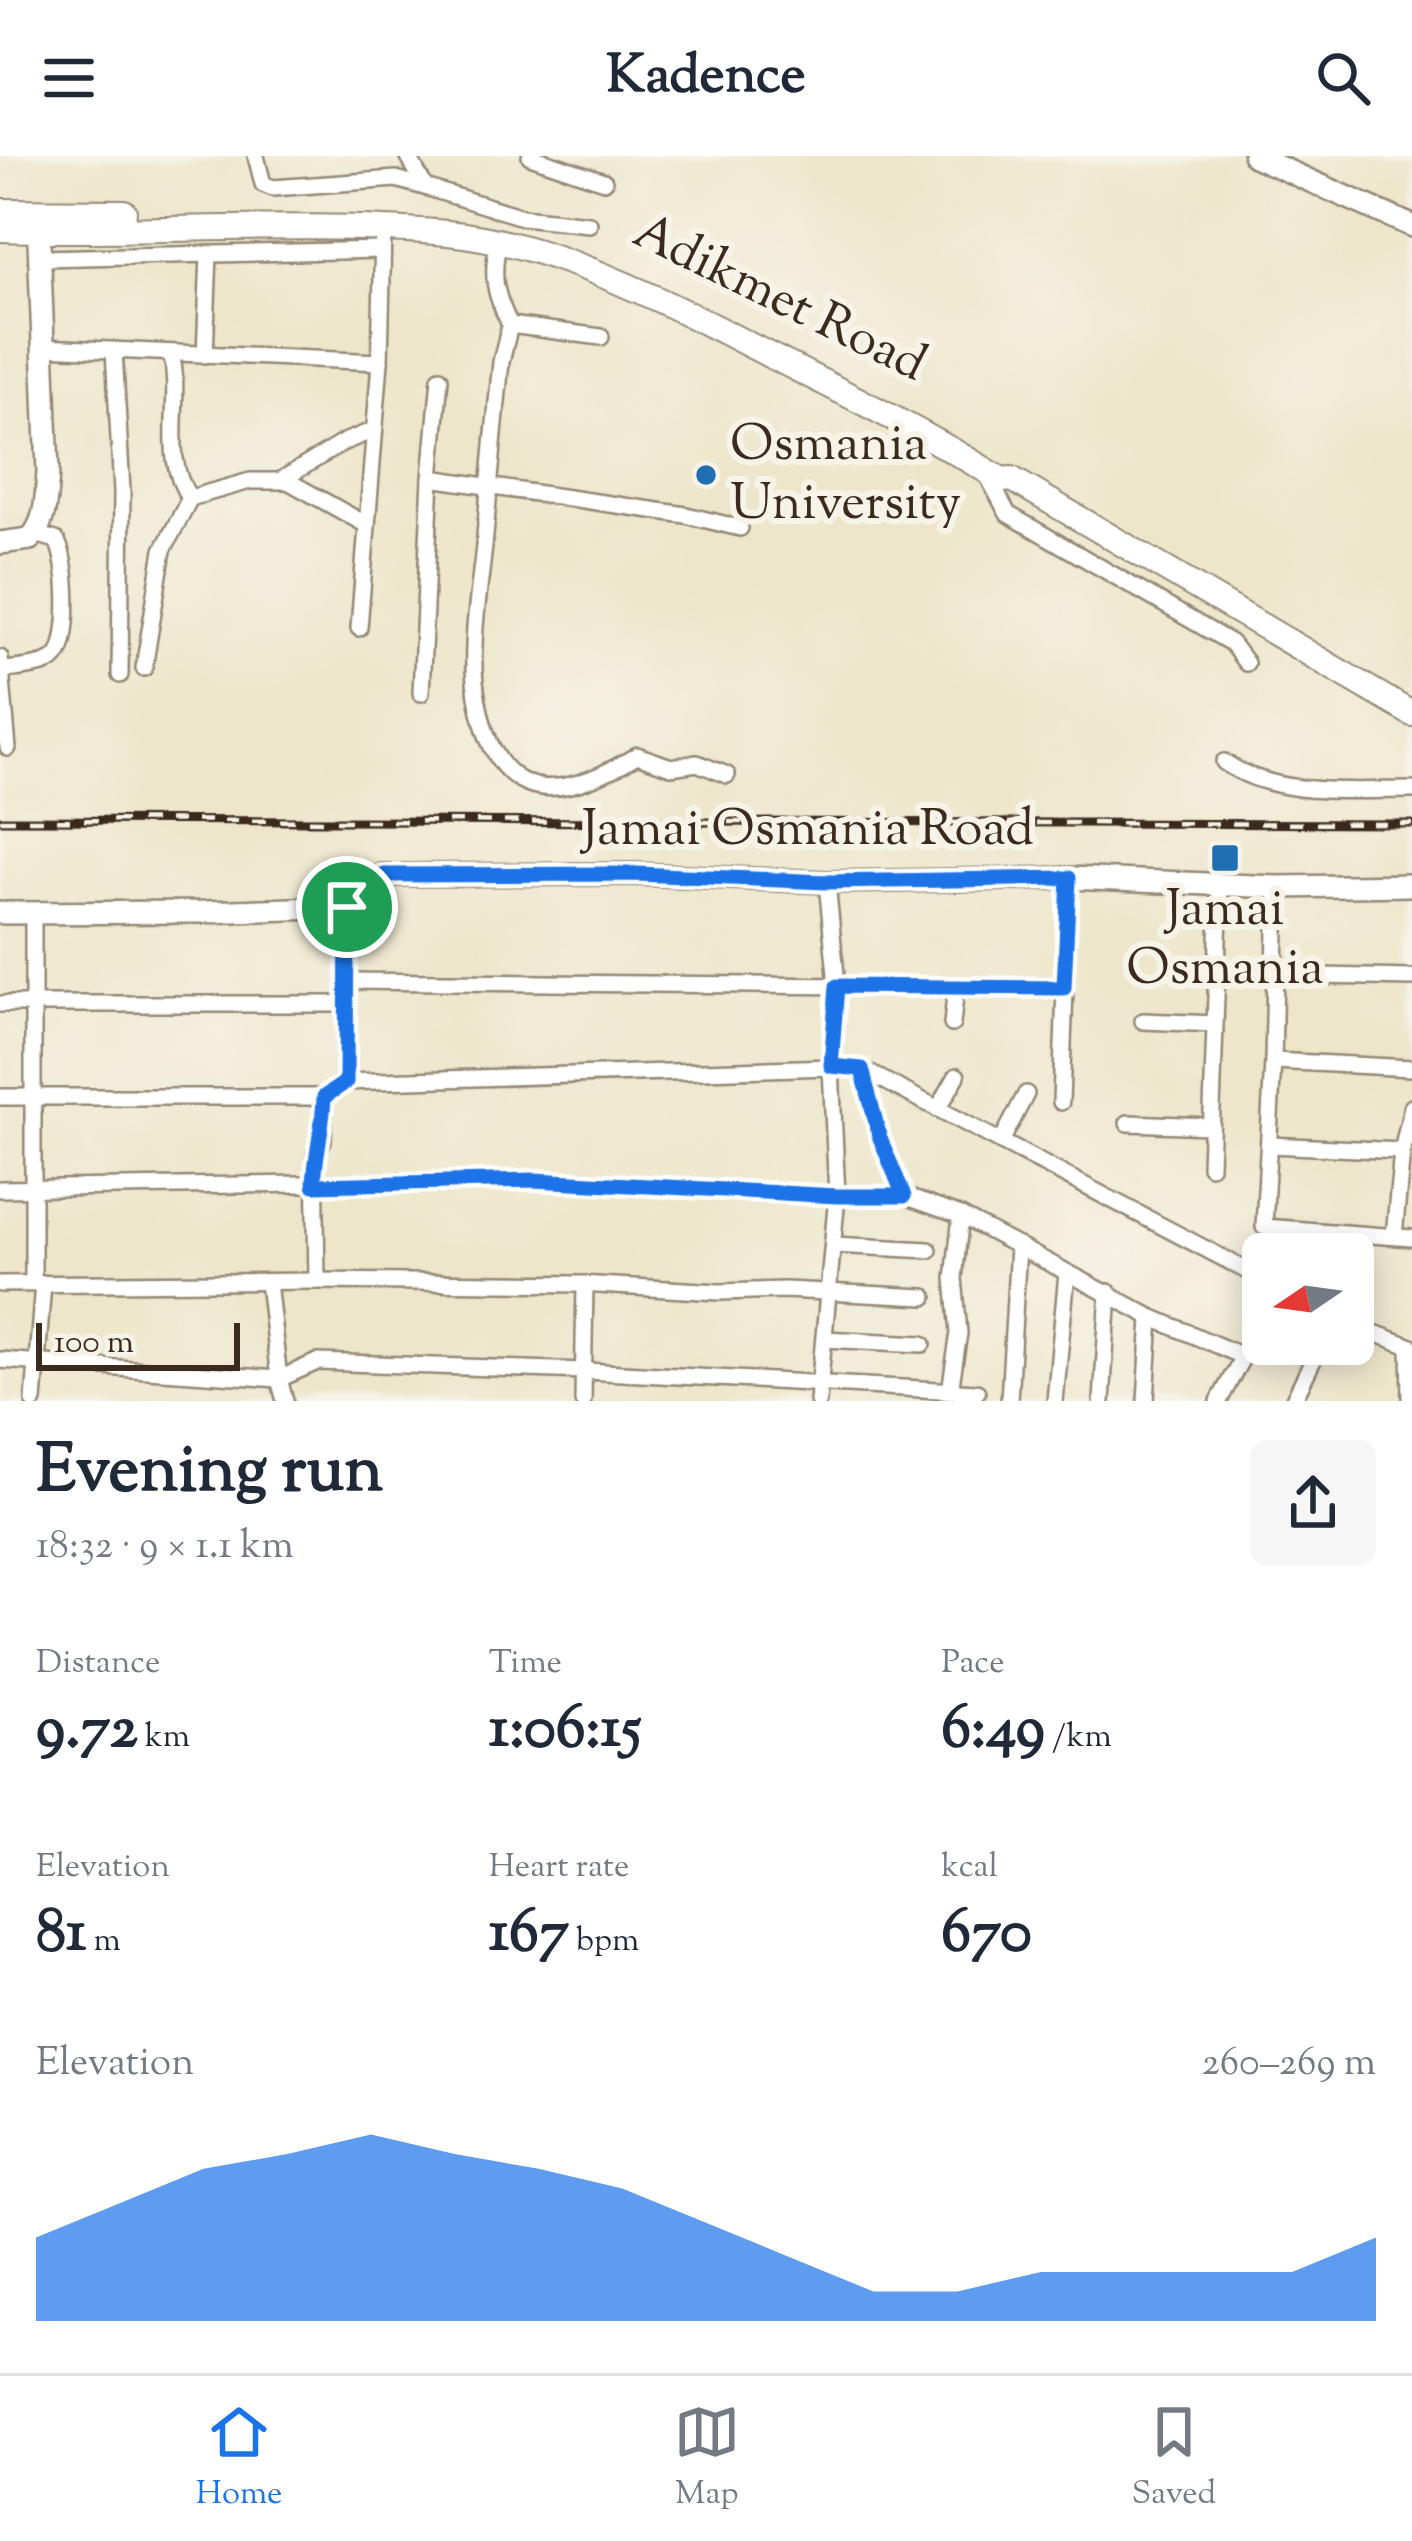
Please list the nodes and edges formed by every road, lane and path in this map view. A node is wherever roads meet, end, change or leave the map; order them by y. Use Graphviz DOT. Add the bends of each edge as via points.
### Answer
graph roads {
  1 [pos="256,156"];
  2 [pos="408,156"];
  3 [pos="530,156"];
  4 [pos="1254,156"];
  5 [pos="604,182"];
  6 [pos="425,187"];
  7 [pos="0,211"];
  8 [pos="39,221"];
  9 [pos="589,224"];
  10 [pos="1412,226"];
  11 [pos="0,229"];
  12 [pos="382,240"];
  13 [pos="498,244"];
  14 [pos="209,254"];
  15 [pos="40,258"];
  16 [pos="511,325"];
  17 [pos="601,337"];
  18 [pos="42,347"];
  19 [pos="114,351"];
  20 [pos="171,353"];
  21 [pos="205,355"];
  22 [pos="380,362"];
  23 [pos="440,377"];
  24 [pos="374,430"];
  25 [pos="984,469"];
  26 [pos="431,478"];
  27 [pos="280,480"];
  28 [pos="1017,482"];
  29 [pos="490,484"];
  30 [pos="190,498"];
  31 [pos="365,524"];
  32 [pos="740,528"];
  33 [pos="35,534"];
  34 [pos="0,543"];
  35 [pos="359,628"];
  36 [pos="0,658"];
  37 [pos="1246,663"];
  38 [pos="144,668"];
  39 [pos="0,670"];
  40 [pos="120,675"];
  41 [pos="421,693"];
  42 [pos="1412,714"];
  43 [pos="8,748"];
  44 [pos="1224,762"];
  45 [pos="727,775"];
  46 [pos="1412,790"];
  47 [pos="1069,878"];
  48 [pos="826,882"];
  49 [pos="1220,885"];
  50 [pos="1412,885"];
  51 [pos="1277,887"];
  52 [pos="347,907"];
  53 [pos="0,913"];
  54 [pos="33,913"];
  55 [pos="1276,975"];
  56 [pos="1412,979"];
  57 [pos="346,981"];
  58 [pos="837,986"];
  59 [pos="956,987"];
  60 [pos="1064,988"];
  61 [pos="0,1004"];
  62 [pos="32,1004"];
  63 [pos="345,1004"];
  64 [pos="1143,1021"];
  65 [pos="952,1024"];
  66 [pos="1214,1024"];
  67 [pos="1274,1061"];
  68 [pos="831,1066"];
  69 [pos="1412,1068"];
  70 [pos="862,1069"];
  71 [pos="957,1076"];
  72 [pos="346,1082"];
  73 [pos="1026,1094"];
  74 [pos="0,1097"];
  75 [pos="34,1097"];
  76 [pos="324,1097"];
  77 [pos="1061,1102"];
  78 [pos="1412,1107"];
  79 [pos="938,1109"];
  80 [pos="1128,1123"];
  81 [pos="1211,1126"];
  82 [pos="1001,1142"];
  83 [pos="1269,1145"];
  84 [pos="1402,1151"];
  85 [pos="1210,1166"];
  86 [pos="314,1185"];
  87 [pos="0,1189"];
  88 [pos="34,1190"];
  89 [pos="837,1196"];
  90 [pos="904,1196"];
  91 [pos="961,1216"];
  92 [pos="1394,1236"];
  93 [pos="1412,1238"];
  94 [pos="833,1245"];
  95 [pos="1018,1246"];
  96 [pos="928,1250"];
  97 [pos="1242,1269"];
  98 [pos="1066,1273"];
  99 [pos="317,1281"];
  100 [pos="268,1282"];
  101 [pos="38,1283"];
  102 [pos="0,1284"];
  103 [pos="586,1284"];
  104 [pos="829,1292"];
  105 [pos="1108,1292"];
  106 [pos="925,1297"];
  107 [pos="1151,1317"];
  108 [pos="1374,1333"];
  109 [pos="824,1339"];
  110 [pos="923,1344"];
  111 [pos="1411,1348"];
  112 [pos="1242,1356"];
  113 [pos="0,1360"];
  114 [pos="38,1364"];
  115 [pos="1311,1365"];
  116 [pos="585,1371"];
  117 [pos="278,1379"];
  118 [pos="820,1382"];
  119 [pos="950,1391"];
  120 [pos="977,1392"];
  121 [pos="34,1401"];
  122 [pos="285,1401"];
  123 [pos="583,1401"];
  124 [pos="818,1401"];
  125 [pos="1009,1401"];
  126 [pos="1055,1401"];
  127 [pos="1102,1401"];
  128 [pos="1146,1401"];
  129 [pos="1220,1401"];
  130 [pos="1293,1401"];
  131 [pos="1411,1401"];
  1 -- 6 [label="street" via="262,184 273,188 396,179"];
  2 -- 6 [label="street"];
  3 -- 5 [label="street"];
  4 -- 10 [label="street"];
  6 -- 9 [label="street" via="521,217"];
  7 -- 8 [label="main road, Adikmet Road"];
  8 -- 11 [label="main road, Adikmet Road"];
  8 -- 12 [label="main road, Adikmet Road" via="256,226"];
  8 -- 15 [label="street"];
  8 -- 28 [label="main road, Adikmet Road" via="365,215 501,232 684,295 991,458"];
  12 -- 13 [label="main road, Adikmet Road" via="450,233"];
  12 -- 14 [label="street"];
  12 -- 22 [label="street"];
  13 -- 16 [label="street" via="494,295"];
  13 -- 25 [label="main road, Adikmet Road" via="685,310"];
  14 -- 15 [label="street"];
  14 -- 21 [label="street"];
  15 -- 18 [label="street"];
  16 -- 17 [label="street"];
  16 -- 29 [label="street"];
  18 -- 19 [label="street"];
  18 -- 33 [label="street" via="48,472"];
  19 -- 20 [label="street"];
  19 -- 40 [label="street"];
  20 -- 21 [label="street"];
  20 -- 30 [label="street" via="175,473"];
  21 -- 22 [label="street"];
  22 -- 24 [label="street"];
  23 -- 26 [label="street"];
  24 -- 27 [label="street"];
  24 -- 31 [label="street"];
  25 -- 28 [label="main road, Adikmet Road"];
  25 -- 37 [label="street" via="1008,514 1231,643"];
  26 -- 29 [label="street"];
  26 -- 41 [label="street"];
  27 -- 30 [label="street"];
  27 -- 31 [label="street"];
  28 -- 42 [label="main road"];
  29 -- 32 [label="street"];
  29 -- 45 [label="street" via="475,679 508,771 542,790 600,778 637,755"];
  30 -- 38 [label="street" via="164,550"];
  31 -- 35 [label="street"];
  33 -- 34 [label="street"];
  33 -- 39 [label="street" via="56,540 66,558 64,642 48,662"];
  36 -- 39 [label="street"];
  39 -- 43 [label="street"];
  44 -- 46 [label="street" via="1240,774 1324,790"];
  47 -- 48 [label="street, Jamai Osmania Road"];
  47 -- 49 [label="street, Jamai Osmania Road"];
  47 -- 60 [label="street"];
  48 -- 52 [label="street, Jamai Osmania Road" via="381,875"];
  48 -- 58 [label="street"];
  49 -- 51 [label="street, Jamai Osmania Road"];
  49 -- 66 [label="street"];
  50 -- 51 [label="street, Jamai Osmania Road"];
  51 -- 55 [label="street"];
  52 -- 54 [label="street"];
  52 -- 57 [label="street"];
  53 -- 54 [label="street"];
  54 -- 62 [label="street"];
  55 -- 56 [label="street"];
  55 -- 67 [label="street"];
  57 -- 58 [label="street"];
  57 -- 63 [label="street"];
  58 -- 59 [label="street"];
  58 -- 68 [label="street"];
  59 -- 60 [label="street"];
  59 -- 65 [label="street"];
  60 -- 77 [label="street"];
  61 -- 62 [label="street"];
  62 -- 63 [label="street"];
  62 -- 75 [label="street"];
  63 -- 72 [label="street"];
  64 -- 66 [label="street"];
  66 -- 81 [label="street"];
  67 -- 69 [label="street"];
  67 -- 83 [label="street"];
  68 -- 70 [label="street"];
  68 -- 72 [label="street"];
  68 -- 89 [label="street"];
  70 -- 79 [label="street"];
  70 -- 90 [label="street"];
  71 -- 79 [label="street"];
  72 -- 76 [label="street"];
  73 -- 82 [label="street"];
  74 -- 75 [label="street"];
  75 -- 76 [label="street"];
  75 -- 88 [label="street"];
  76 -- 86 [label="street"];
  78 -- 84 [label="street"];
  79 -- 82 [label="street"];
  80 -- 81 [label="street"];
  81 -- 85 [label="street"];
  82 -- 97 [label="street"];
  83 -- 84 [label="street"];
  83 -- 92 [label="street" via="1264,1227"];
  84 -- 92 [label="street"];
  86 -- 88 [label="street"];
  86 -- 89 [label="street" via="534,1180"];
  86 -- 99 [label="street"];
  87 -- 88 [label="street"];
  88 -- 101 [label="street"];
  89 -- 90 [label="street"];
  89 -- 94 [label="street"];
  90 -- 91 [label="street"];
  91 -- 95 [label="street"];
  91 -- 119 [label="street"];
  92 -- 93 [label="street"];
  94 -- 96 [label="street"];
  94 -- 104 [label="street"];
  95 -- 98 [label="street"];
  95 -- 125 [label="street"];
  98 -- 105 [label="street"];
  98 -- 126 [label="street"];
  99 -- 100 [label="street"];
  99 -- 103 [label="street"];
  100 -- 101 [label="street"];
  100 -- 117 [label="street"];
  101 -- 102 [label="street"];
  101 -- 114 [label="street"];
  103 -- 104 [label="street"];
  103 -- 116 [label="street"];
  104 -- 106 [label="street"];
  104 -- 109 [label="street"];
  105 -- 107 [label="street"];
  105 -- 127 [label="street"];
  107 -- 112 [label="street"];
  107 -- 128 [label="street"];
  108 -- 111 [label="street"];
  109 -- 110 [label="street"];
  109 -- 118 [label="street"];
  111 -- 131 [label="street"];
  112 -- 129 [label="street"];
  113 -- 114 [label="street"];
  114 -- 117 [label="street"];
  114 -- 121 [label="street"];
  115 -- 130 [label="street"];
  116 -- 117 [label="street" via="317,1362"];
  116 -- 118 [label="street"];
  116 -- 123 [label="street"];
  117 -- 122 [label="street"];
  118 -- 119 [label="street"];
  118 -- 124 [label="street"];
  119 -- 120 [label="street"];
}
